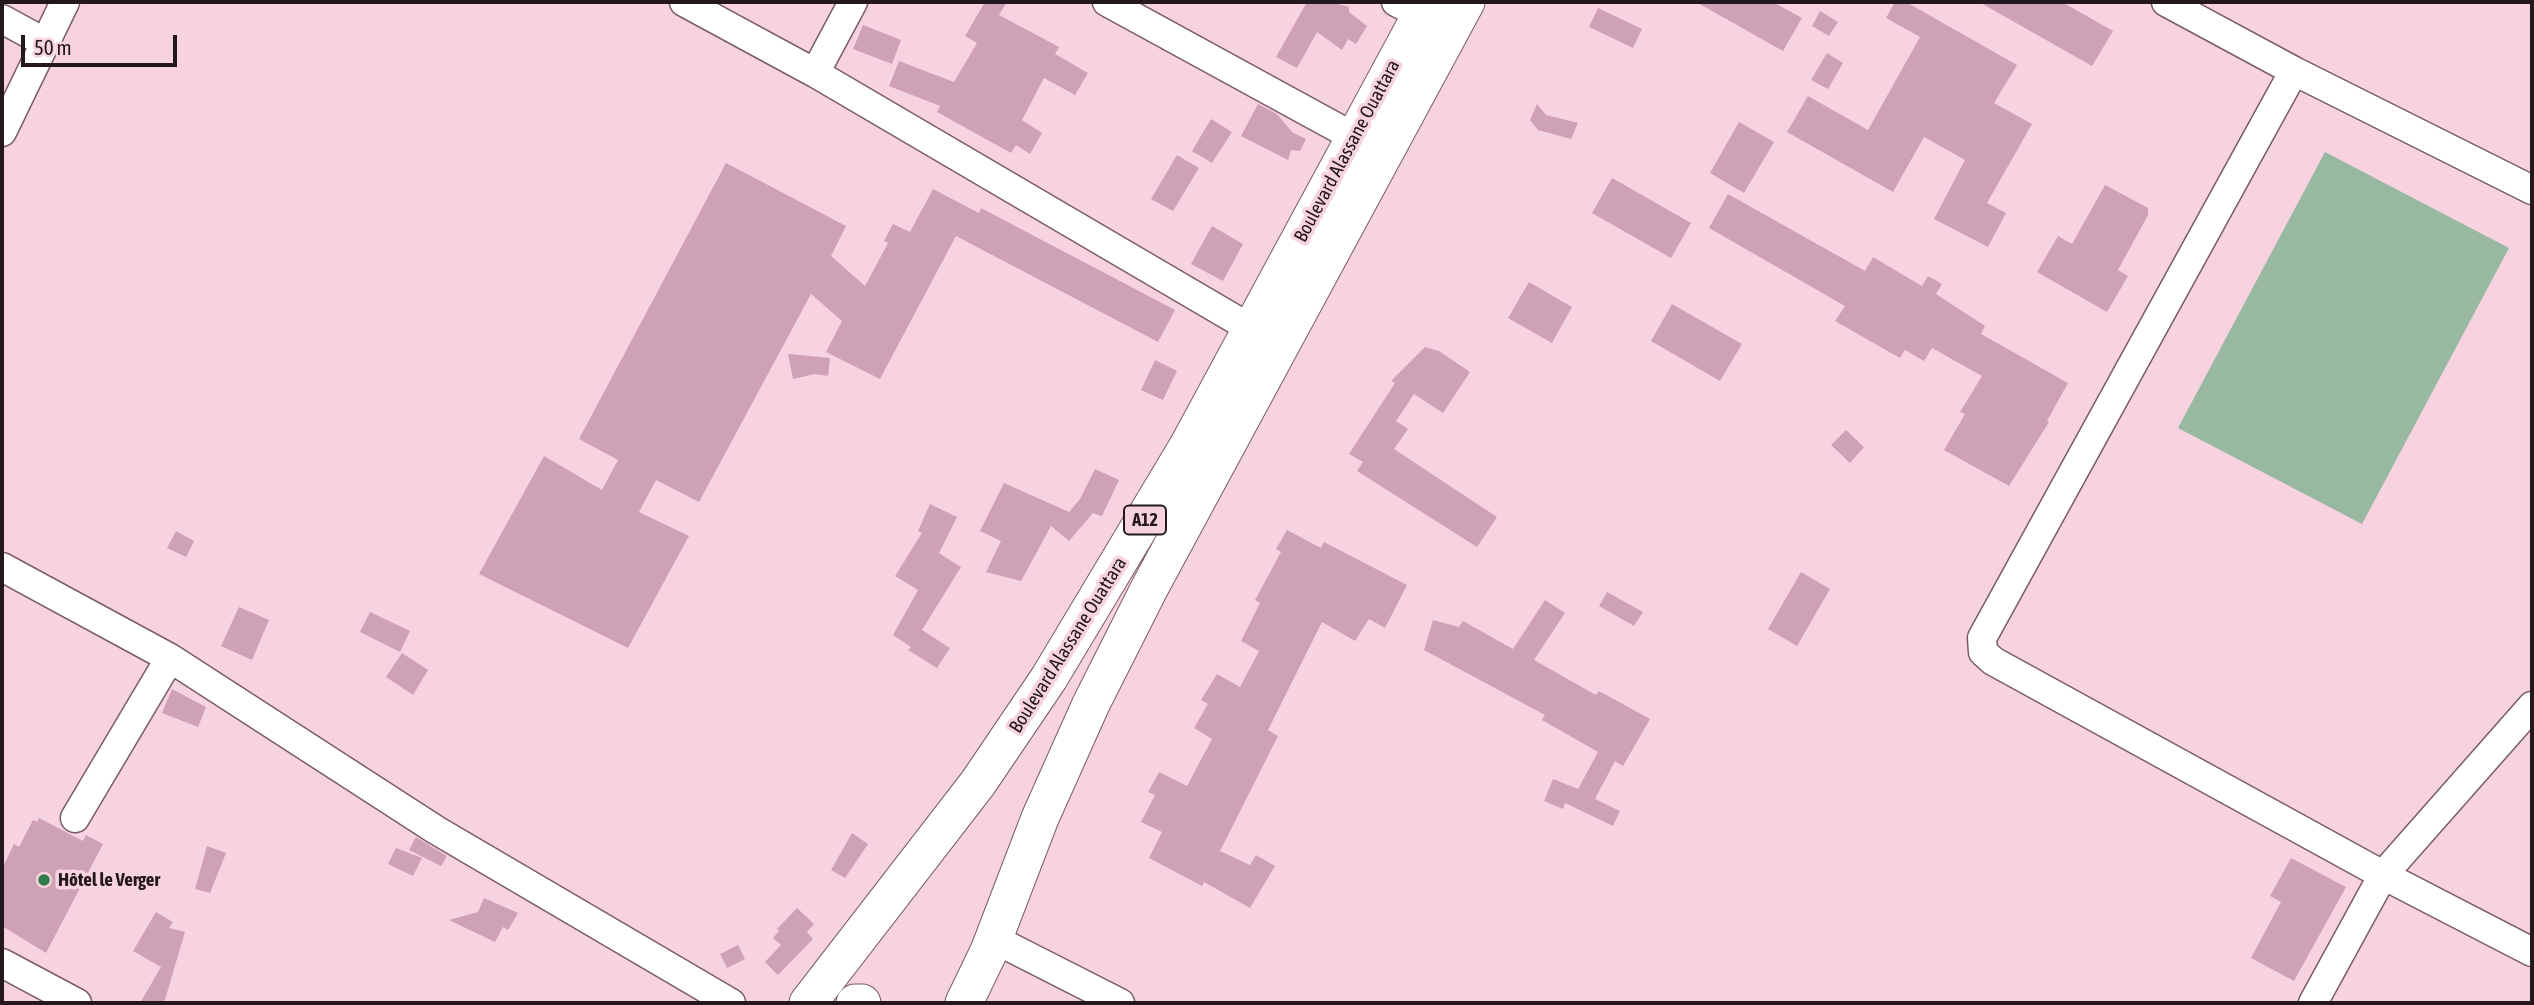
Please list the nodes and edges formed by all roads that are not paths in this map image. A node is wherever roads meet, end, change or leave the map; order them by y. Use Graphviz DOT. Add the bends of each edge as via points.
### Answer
graph roads {
  1 [pos="65,2"];
  2 [pos="684,2"];
  3 [pos="853,2"];
  4 [pos="1107,2"];
  5 [pos="2166,2"];
  6 [pos="1432,10"];
  7 [pos="2,19"];
  8 [pos="44,42"];
  9 [pos="2294,71"];
  10 [pos="815,73"];
  11 [pos="2,132"];
  12 [pos="1354,137"];
  13 [pos="2532,190"];
  14 [pos="1267,337"];
  15 [pos="2,567"];
  16 [pos="170,658"];
  17 [pos="2532,706"];
  18 [pos="75,818"];
  19 [pos="2384,875"];
  20 [pos="994,939"];
  21 [pos="2532,952"];
  22 [pos="2,963"];
  23 [pos="77,1003"];
  24 [pos="731,1003"];
  25 [pos="808,1003"];
  26 [pos="855,1003"];
  27 [pos="862,1003"];
  28 [pos="964,1003"];
  29 [pos="1120,1003"];
  30 [pos="2314,1003"];
  1 -- 8 [label="street"];
  2 -- 10 [label="street"];
  3 -- 10 [label="street"];
  4 -- 12 [label="street"];
  5 -- 9 [label="street"];
  6 -- 12 [label="main road, Boulevard Alassane Ouattara / A12"];
  6 -- 14 [label="main road, Boulevard Alassane Ouattara / A12"];
  7 -- 8 [label="street"];
  8 -- 11 [label="street"];
  9 -- 13 [label="street"];
  9 -- 19 [label="street" via="1982,638 1983,652"];
  10 -- 14 [label="street"];
  12 -- 14 [label="main road, Boulevard Alassane Ouattara / A12"];
  14 -- 20 [label="main road, Boulevard Alassane Ouattara / A12" via="1091,704 1040,818"];
  14 -- 25 [label="main road, Boulevard Alassane Ouattara / A12" via="978,783"];
  15 -- 16 [label="street"];
  16 -- 18 [label="street"];
  16 -- 24 [label="street" via="436,830"];
  17 -- 19 [label="street"];
  19 -- 21 [label="street"];
  19 -- 30 [label="street"];
  20 -- 28 [label="main road, Boulevard Alassane Ouattara / A12"];
  20 -- 29 [label="street"];
  22 -- 23 [label="street"];
  26 -- 27 [label="main road"];
}
